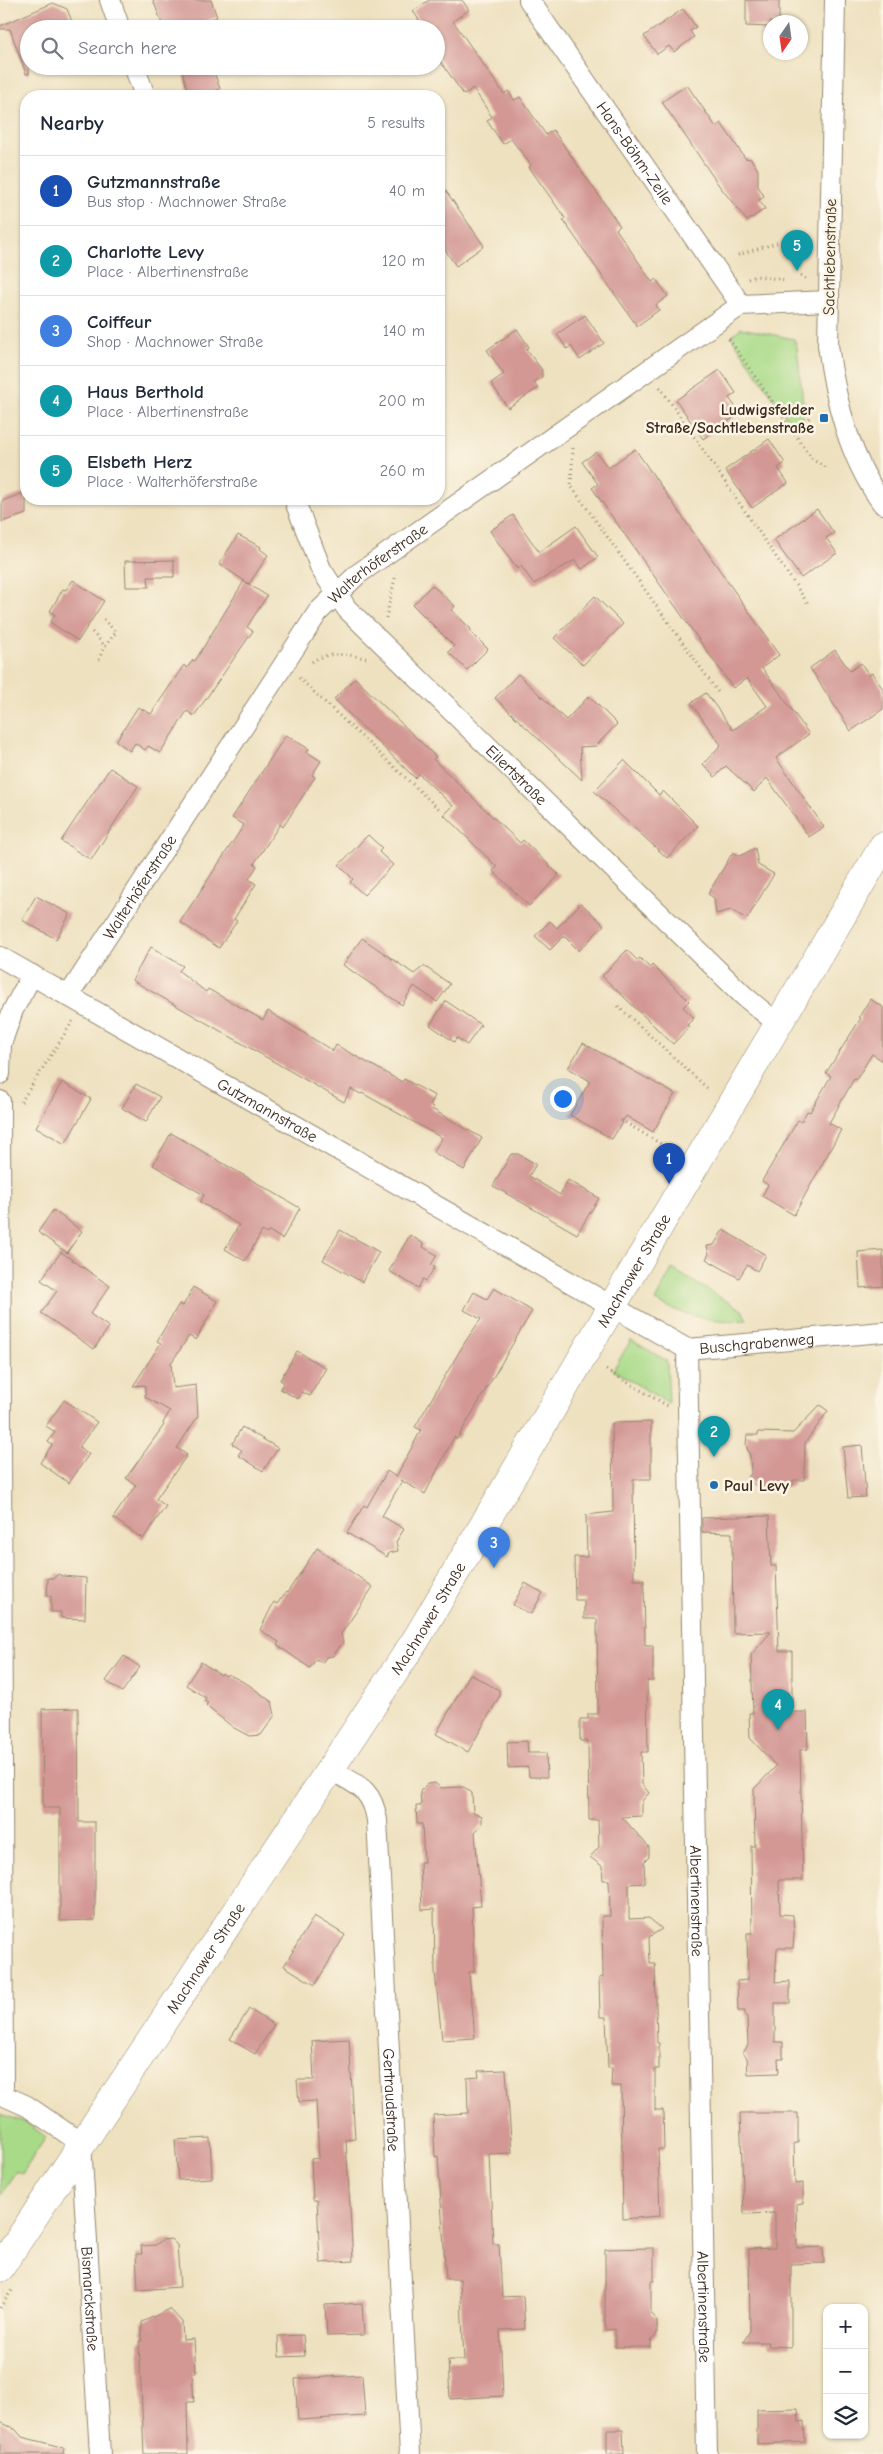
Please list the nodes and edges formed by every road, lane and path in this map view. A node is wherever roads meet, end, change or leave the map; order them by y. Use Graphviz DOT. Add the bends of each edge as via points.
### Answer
graph roads {
  1 [pos="110,0"];
  2 [pos="530,0"];
  3 [pos="836,0"];
  4 [pos="117,20"];
  5 [pos="137,75"];
  6 [pos="143,90"];
  7 [pos="802,235"];
  8 [pos="738,255"];
  9 [pos="828,301"];
  10 [pos="741,305"];
  11 [pos="726,335"];
  12 [pos="658,384"];
  13 [pos="810,418"];
  14 [pos="790,428"];
  15 [pos="574,443"];
  16 [pos="827,468"];
  17 [pos="883,504"];
  18 [pos="296,505"];
  19 [pos="399,566"];
  20 [pos="335,594"];
  21 [pos="808,605"];
  22 [pos="102,618"];
  23 [pos="385,624"];
  24 [pos="92,632"];
  25 [pos="105,646"];
  26 [pos="371,659"];
  27 [pos="99,660"];
  28 [pos="309,664"];
  29 [pos="295,674"];
  30 [pos="720,694"];
  31 [pos="439,809"];
  32 [pos="883,846"];
  33 [pos="0,956"];
  34 [pos="32,976"];
  35 [pos="69,995"];
  36 [pos="618,1006"];
  37 [pos="75,1019"];
  38 [pos="778,1024"];
  39 [pos="0,1074"];
  40 [pos="707,1088"];
  41 [pos="9,1103"];
  42 [pos="621,1120"];
  43 [pos="671,1150"];
  44 [pos="613,1305"];
  45 [pos="883,1332"];
  46 [pos="687,1349"];
  47 [pos="606,1370"];
  48 [pos="673,1409"];
  49 [pos="331,1770"];
  50 [pos="2,2094"];
  51 [pos="82,2143"];
  52 [pos="0,2268"];
  53 [pos="100,2454"];
  54 [pos="410,2454"];
  55 [pos="707,2454"];
  1 -- 4 [label="street"];
  2 -- 10 [label="street, Hans-Böhm-Zeile"];
  3 -- 9 [label="street, Sachtlebenstraße"];
  5 -- 6 [label="street"];
  7 -- 8 [label="path"];
  9 -- 10 [label="street"];
  9 -- 17 [label="street, Sachtlebenstraße" via="828,345 834,389 850,442"];
  10 -- 20 [label="street, Walterhöferstraße" via="358,574"];
  11 -- 14 [label="path"];
  12 -- 21 [label="path"];
  13 -- 14 [label="path"];
  14 -- 16 [label="path" via="813,460"];
  15 -- 30 [label="path" via="571,486"];
  18 -- 20 [label="street, Eilertstraße" via="321,569"];
  19 -- 23 [label="path" via="392,584"];
  20 -- 35 [label="street, Walterhöferstraße" via="312,620"];
  20 -- 38 [label="street, Eilertstraße" via="388,651 744,996"];
  22 -- 25 [label="path" via="116,632"];
  24 -- 25 [label="path"];
  25 -- 27 [label="path"];
  26 -- 28 [label="path" via="335,655"];
  29 -- 31 [label="path"];
  32 -- 38 [label="main road, Machnower Straße"];
  33 -- 34 [label="street, Gutzmannstraße"];
  34 -- 35 [label="street, Gutzmannstraße"];
  34 -- 39 [label="street" via="13,1010 1,1044"];
  35 -- 44 [label="street, Gutzmannstraße"];
  36 -- 40 [label="path"];
  37 -- 41 [label="path"];
  38 -- 44 [label="main road, Machnower Straße"];
  41 -- 50 [label="street"];
  42 -- 43 [label="path"];
  44 -- 46 [label="street, Buschgrabenweg"];
  44 -- 49 [label="main road, Machnower Straße" via="417,1638"];
  45 -- 46 [label="street, Buschgrabenweg"];
  46 -- 55 [label="street, Albertinenstraße"];
  47 -- 48 [label="path"];
  49 -- 51 [label="main road, Machnower Straße"];
  49 -- 54 [label="street, Gertraudstraße" via="364,1788 374,1802 377,1820"];
  50 -- 51 [label="street" via="27,2106"];
  51 -- 52 [label="main road, Machnower Straße"];
  51 -- 53 [label="street, Bismarckstraße"];
}
